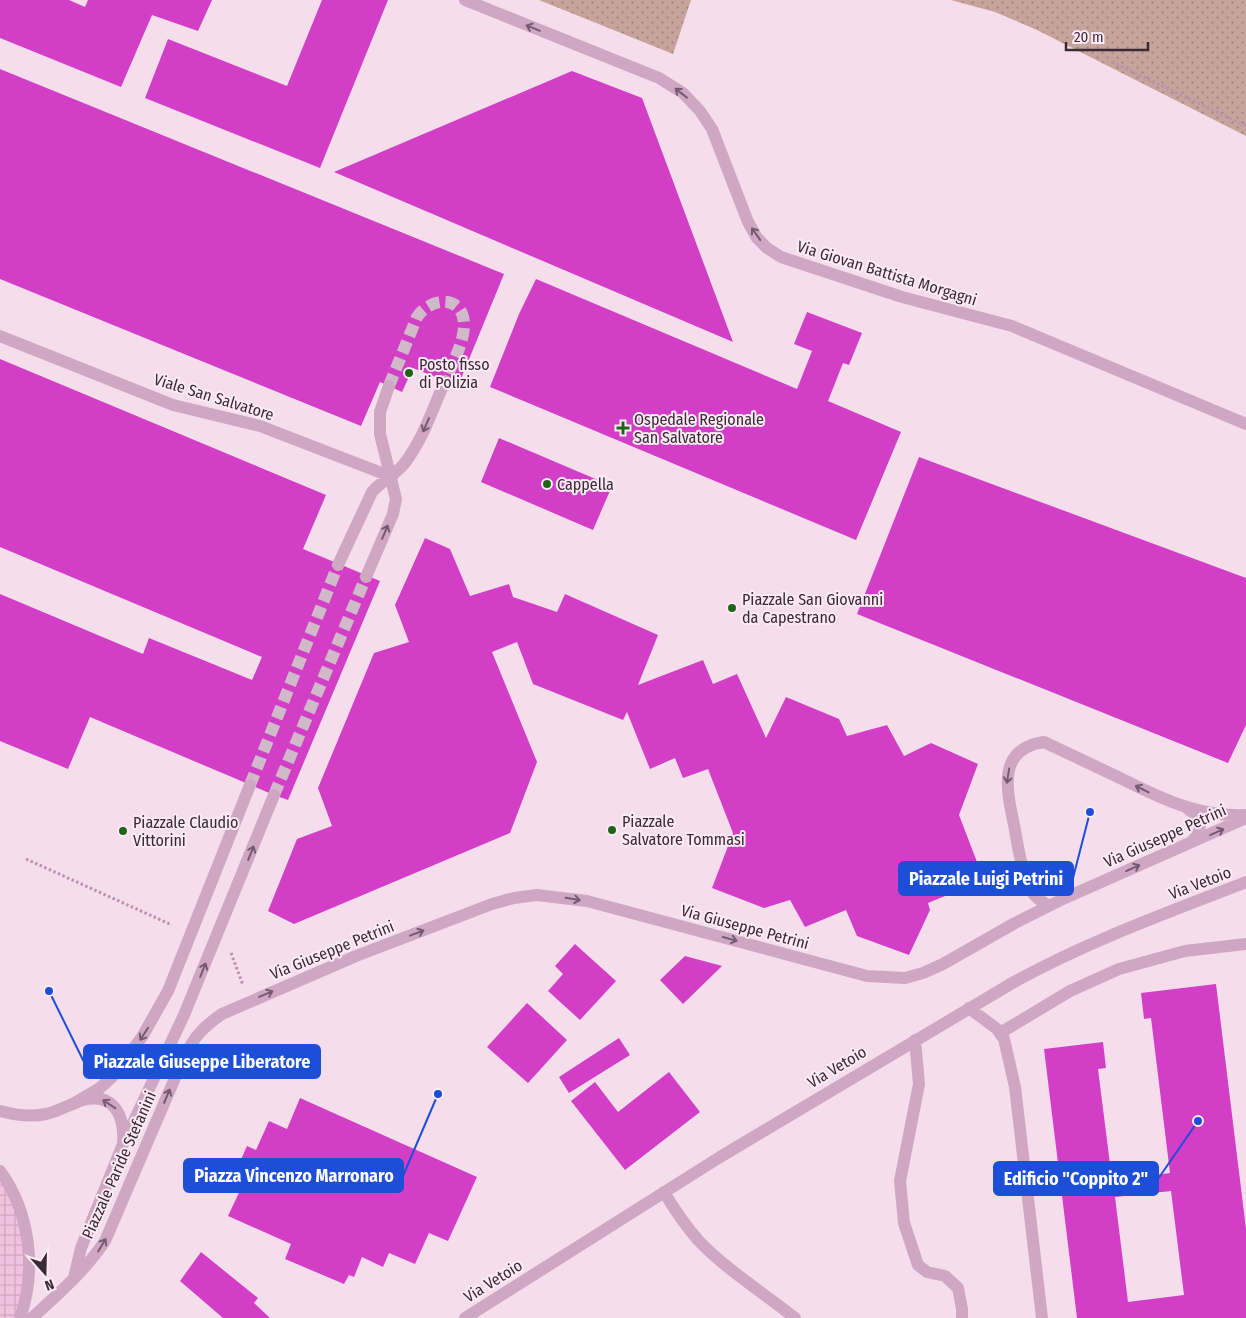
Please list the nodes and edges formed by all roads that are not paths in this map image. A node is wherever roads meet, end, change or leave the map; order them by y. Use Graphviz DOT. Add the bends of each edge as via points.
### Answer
graph roads {
  1 [pos="465,0"];
  2 [pos="0,336"];
  3 [pos="445,380"];
  4 [pos="389,386"];
  5 [pos="1246,424"];
  6 [pos="392,477"];
  7 [pos="338,565"];
  8 [pos="366,577"];
  9 [pos="250,785"];
  10 [pos="274,796"];
  11 [pos="1186,808"];
  12 [pos="1246,816"];
  13 [pos="1188,844"];
  14 [pos="1246,882"];
  15 [pos="1049,906"];
  16 [pos="1246,944"];
  17 [pos="968,1008"];
  18 [pos="222,1014"];
  19 [pos="1000,1033"];
  20 [pos="915,1040"];
  21 [pos="73,1104"];
  22 [pos="0,1111"];
  23 [pos="123,1144"];
  24 [pos="0,1171"];
  25 [pos="664,1192"];
  26 [pos="74,1278"];
  27 [pos="20,1318"];
  28 [pos="32,1318"];
  29 [pos="465,1318"];
  30 [pos="795,1318"];
  31 [pos="962,1318"];
  32 [pos="1042,1318"];
  5 -- 1 [label="street, Via Giovan Battista Morgagni, one-way" via="1012,326 902,297 794,263 767,248 757,238 712,129 683,93 659,78"];
  2 -- 6 [label="street, Viale San Salvatore" via="173,405 260,426"];
  3 -- 6 [label="street, one-way" via="414,449"];
  4 -- 6 [label="street" via="379,422 382,446"];
  6 -- 7 [label="street" via="372,492"];
  8 -- 6 [label="street, one-way" via="393,514 396,499"];
  9 -- 21 [label="street, one-way" via="168,991 142,1037 113,1076"];
  23 -- 10 [label="street, one-way" via="184,1015"];
  11 -- 12 [label="street"];
  11 -- 13 [label="street" via="1196,815 1199,824 1198,833"];
  11 -- 15 [label="street, one-way" via="1044,742 1021,750 1010,768 1007,795 1026,882 1031,893"];
  13 -- 12 [label="street, Via Giuseppe Petrini, one-way"];
  15 -- 13 [label="street, Via Giuseppe Petrini, one-way"];
  14 -- 17 [label="street, Via Vetoio" via="1096,940"];
  18 -- 15 [label="street, Via Giuseppe Petrini, one-way" via="356,956 514,898 537,896 587,901 867,976 905,978 943,964"];
  16 -- 19 [label="street" via="1185,951 1119,969 1070,991"];
  17 -- 19 [label="street"];
  17 -- 20 [label="street, Via Vetoio"];
  26 -- 18 [label="street, Piazzale Paride Stefanini, one-way" via="105,1241 190,1046 198,1033"];
  19 -- 32 [label="street" via="1015,1087"];
  20 -- 25 [label="street, Via Vetoio"];
  20 -- 31 [label="street" via="919,1084 900,1181 904,1223 918,1265 927,1272 945,1276 958,1288"];
  21 -- 22 [label="street, Piazzale Paride Stefanini" via="62,1110 29,1116"];
  23 -- 21 [label="street, Piazzale Paride Stefanini, one-way" via="122,1121 111,1103 92,1099"];
  23 -- 26 [label="street, Piazzale Paride Stefanini" via="81,1248"];
  24 -- 27 [label="street" via="20,1210 28,1241 30,1273"];
  25 -- 29 [label="street, Via Vetoio"];
  25 -- 30 [label="street" via="698,1240"];
  26 -- 28 [label="street, Piazzale Paride Stefanini"];
}
